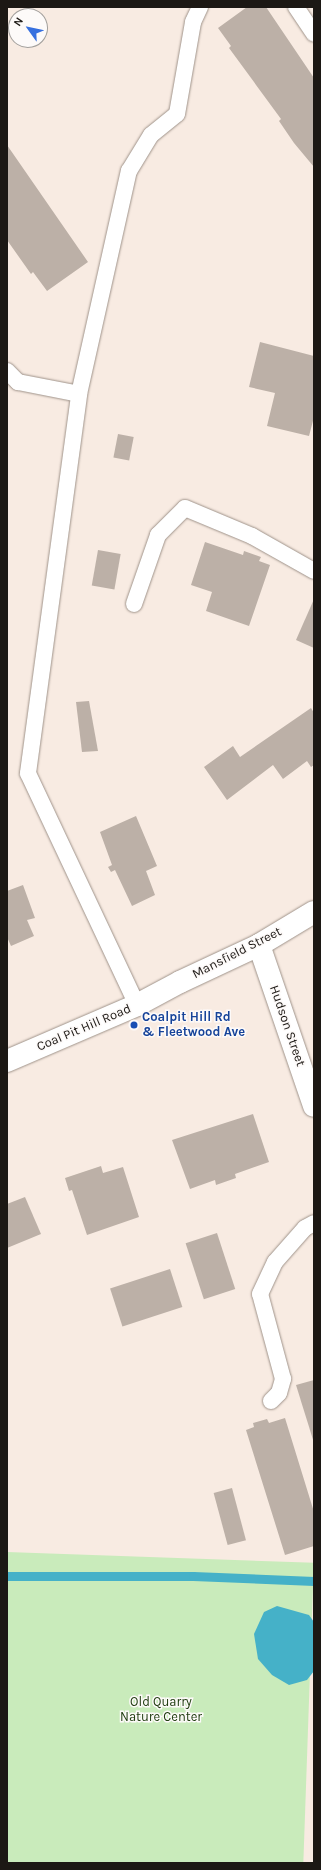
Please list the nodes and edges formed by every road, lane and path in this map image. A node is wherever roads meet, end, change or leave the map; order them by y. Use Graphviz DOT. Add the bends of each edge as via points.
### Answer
graph roads {
  1 [pos="200,7"];
  2 [pos="296,7"];
  3 [pos="314,34"];
  4 [pos="11,379"];
  5 [pos="79,394"];
  6 [pos="314,571"];
  7 [pos="134,604"];
  8 [pos="314,912"];
  9 [pos="259,945"];
  10 [pos="180,982"];
  11 [pos="137,1005"];
  12 [pos="7,1061"];
  13 [pos="314,1106"];
  14 [pos="314,1223"];
  15 [pos="270,1401"];
  1 -- 5 [label="lane" via="193,22 177,114 151,135 129,171"];
  2 -- 3 [label="lane"];
  4 -- 5 [label="lane"];
  5 -- 11 [label="lane" via="28,773"];
  6 -- 7 [label="lane" via="252,536 186,508 158,535"];
  8 -- 9 [label="street, Mansfield Street"];
  9 -- 10 [label="street, Mansfield Street"];
  9 -- 13 [label="street, Hudson Street"];
  10 -- 11 [label="street, Coal Pit Hill Road"];
  11 -- 12 [label="street, Coal Pit Hill Road"];
  14 -- 15 [label="lane" via="305,1228 275,1262 260,1294 283,1378 279,1394"];
}
